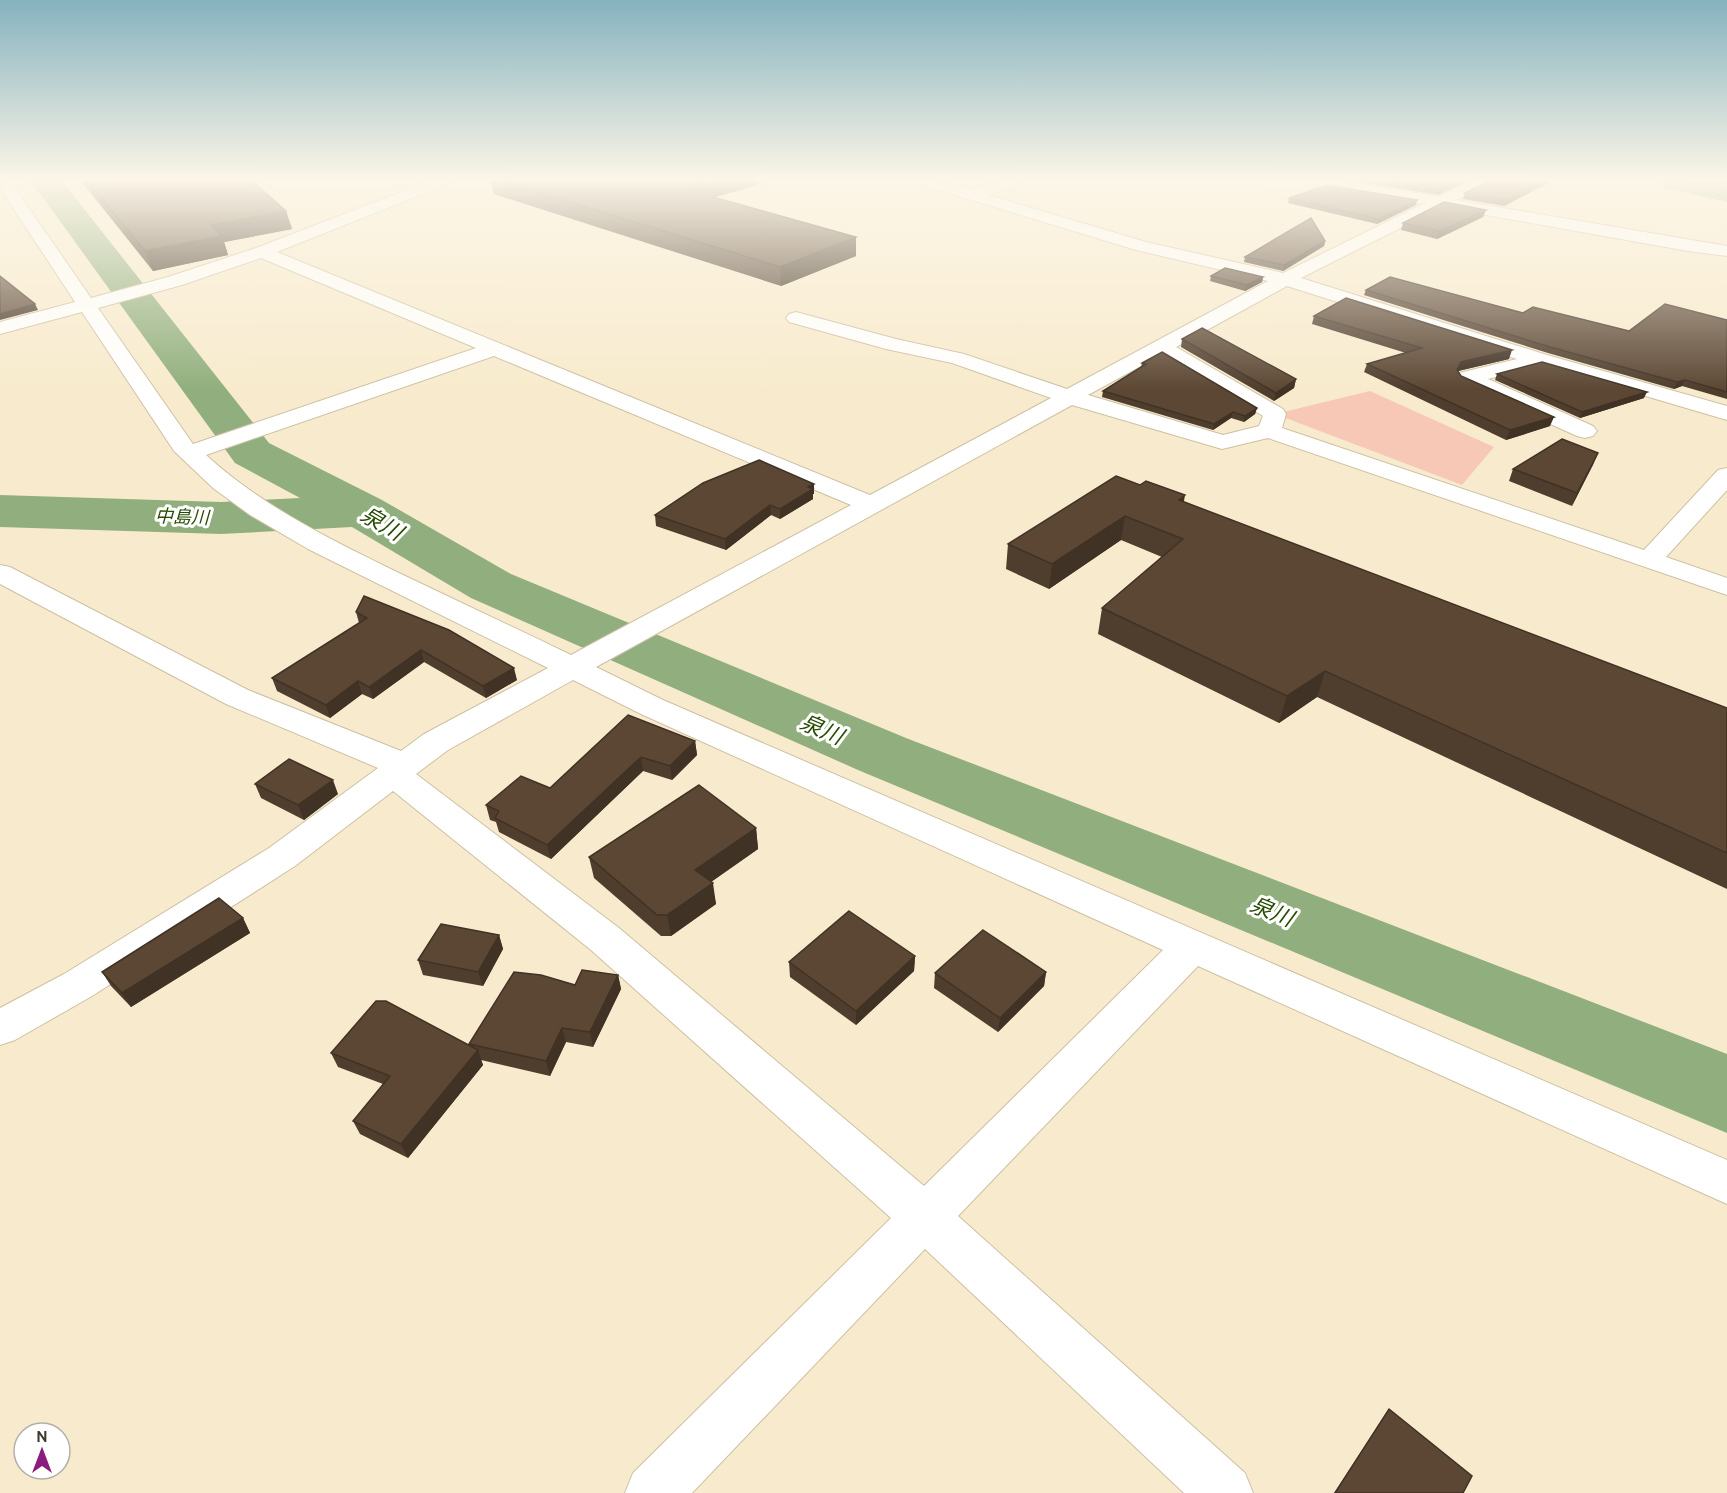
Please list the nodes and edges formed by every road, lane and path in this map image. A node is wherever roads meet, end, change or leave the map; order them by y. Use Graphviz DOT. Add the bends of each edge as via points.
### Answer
graph roads {
  1 [pos="45,251"];
  2 [pos="265,251"];
  3 [pos="1162,251"];
  4 [pos="1342,251"];
  5 [pos="262,252"];
  6 [pos="1285,279"];
  7 [pos="88,305"];
  8 [pos="796,318"];
  9 [pos="0,328"];
  10 [pos="1162,347"];
  11 [pos="494,349"];
  12 [pos="1540,359"];
  13 [pos="1070,397"];
  14 [pos="1727,413"];
  15 [pos="1269,431"];
  16 [pos="1585,431"];
  17 [pos="190,452"];
  18 [pos="1727,475"];
  19 [pos="872,505"];
  20 [pos="1649,560"];
  21 [pos="0,573"];
  22 [pos="1727,587"];
  23 [pos="573,667"];
  24 [pos="397,769"];
  25 [pos="1193,945"];
  26 [pos="0,1028"];
  27 [pos="1727,1182"];
  28 [pos="926,1218"];
  29 [pos="653,1493"];
  30 [pos="1225,1493"];
  1 -- 7 [label="street"];
  2 -- 5 [label="street"];
  3 -- 6 [label="street"];
  4 -- 6 [label="street"];
  5 -- 7 [label="street"];
  5 -- 11 [label="street"];
  6 -- 10 [label="street"];
  6 -- 12 [label="street"];
  7 -- 9 [label="street"];
  7 -- 17 [label="street" via="182,446"];
  8 -- 13 [label="street" via="957,358"];
  10 -- 13 [label="street"];
  10 -- 15 [label="street" via="1275,414"];
  11 -- 17 [label="street"];
  11 -- 19 [label="street"];
  12 -- 14 [label="street"];
  12 -- 16 [label="street" via="1467,378"];
  13 -- 15 [label="street" via="1222,442"];
  13 -- 19 [label="street"];
  15 -- 20 [label="street"];
  17 -- 23 [label="street" via="222,483 259,510 317,543"];
  18 -- 20 [label="street"];
  19 -- 23 [label="street"];
  20 -- 22 [label="street"];
  21 -- 24 [label="street" via="237,697"];
  23 -- 24 [label="street" via="436,742"];
  23 -- 25 [label="street" via="652,707"];
  24 -- 26 [label="street" via="282,857 78,985"];
  24 -- 28 [label="street" via="605,939"];
  25 -- 27 [label="street"];
  25 -- 28 [label="street"];
  28 -- 29 [label="street"];
  28 -- 30 [label="street"];
}
